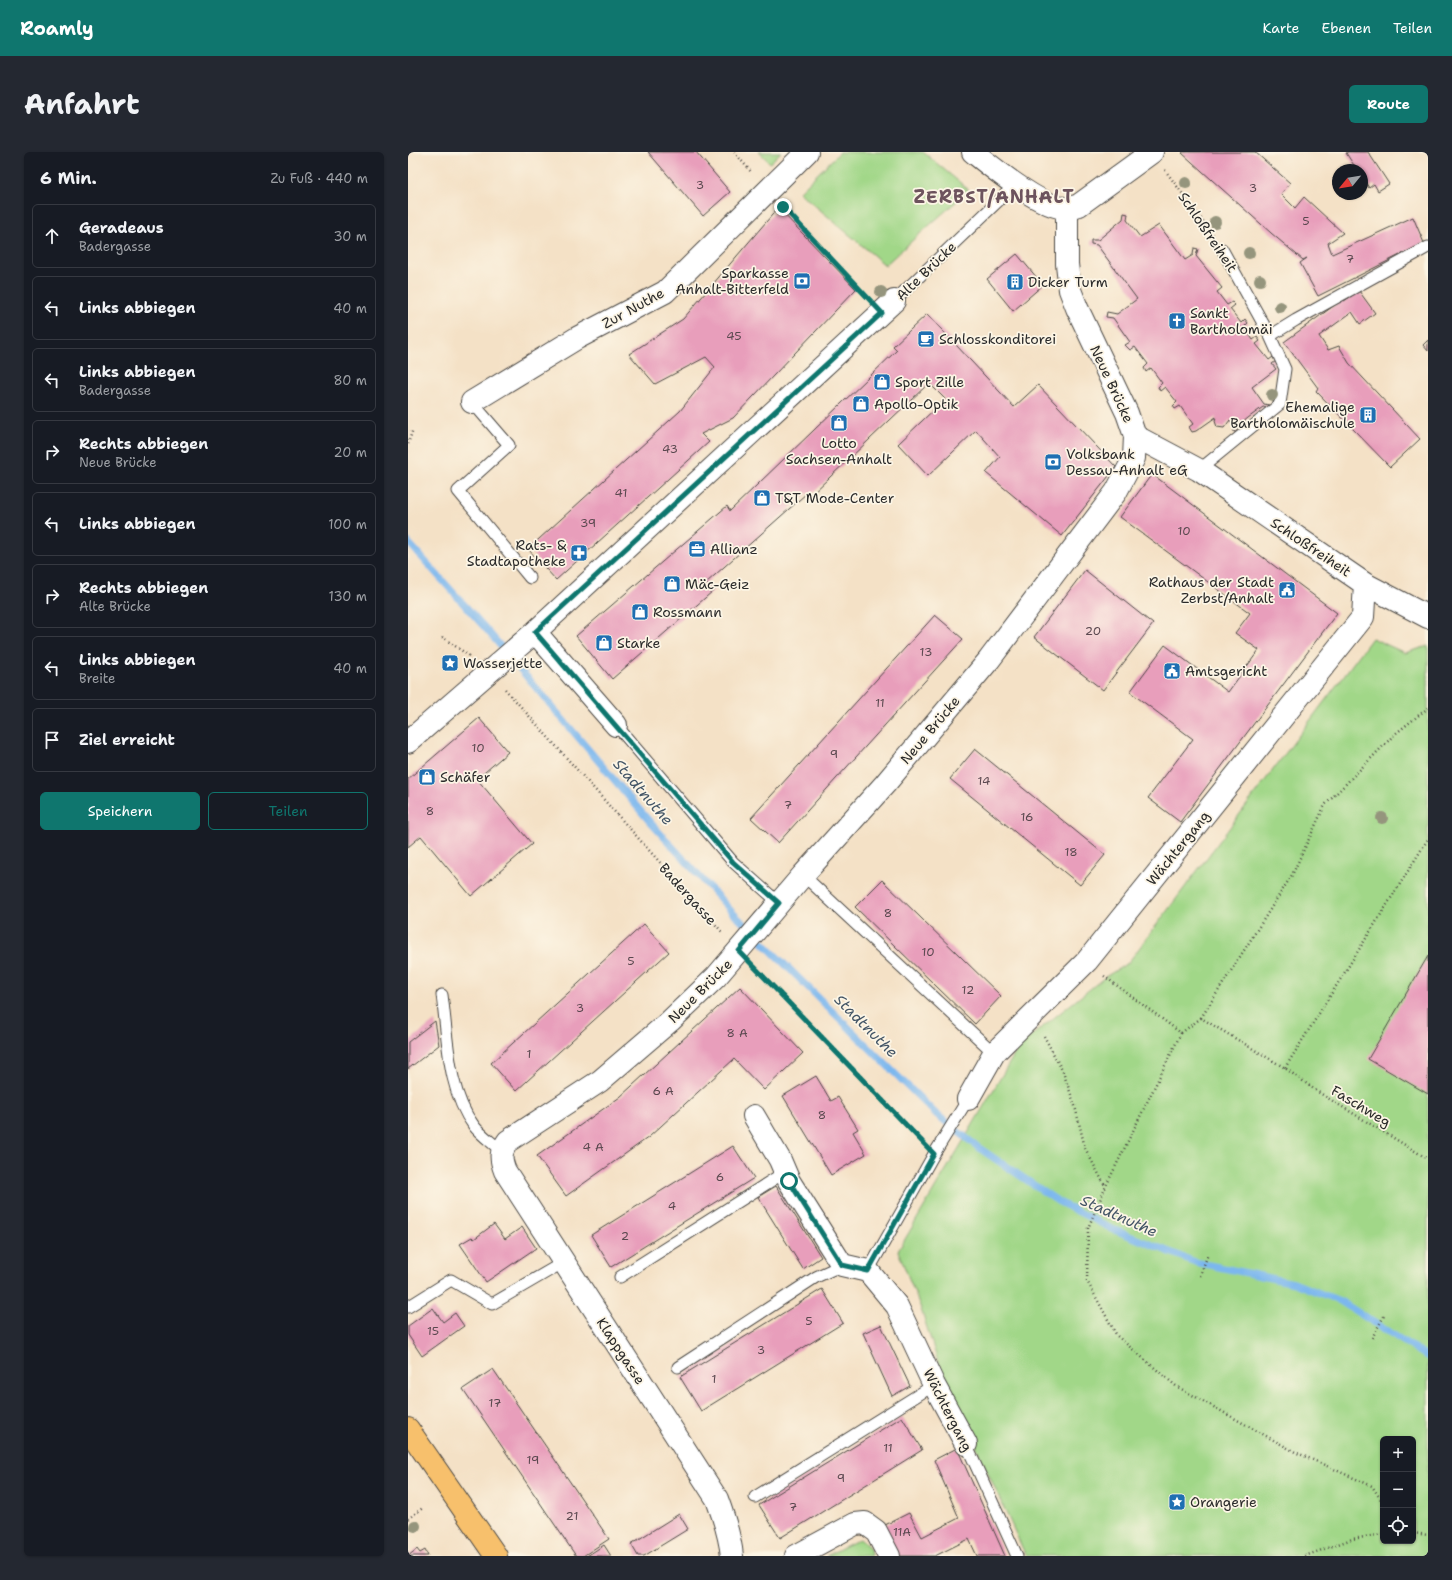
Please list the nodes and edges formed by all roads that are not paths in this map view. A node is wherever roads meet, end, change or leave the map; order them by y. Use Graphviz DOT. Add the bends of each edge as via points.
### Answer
graph roads {
  1 [pos="807,152"];
  2 [pos="973,152"];
  3 [pos="1157,158"];
  4 [pos="1016,184"];
  5 [pos="1067,208"];
  6 [pos="1428,247"];
  7 [pos="1222,249"];
  8 [pos="888,307"];
  9 [pos="1270,336"];
  10 [pos="472,402"];
  11 [pos="1135,436"];
  12 [pos="1199,470"];
  13 [pos="530,578"];
  14 [pos="1365,584"];
  15 [pos="1428,616"];
  16 [pos="527,639"];
  17 [pos="616,725"];
  18 [pos="408,742"];
  19 [pos="803,875"];
  20 [pos="773,911"];
  21 [pos="442,995"];
  22 [pos="994,1053"];
  23 [pos="968,1099"];
  24 [pos="754,1116"];
  25 [pos="501,1151"];
  26 [pos="785,1172"];
  27 [pos="564,1262"];
  28 [pos="842,1265"];
  29 [pos="868,1271"];
  30 [pos="620,1277"];
  31 [pos="408,1307"];
  32 [pos="678,1367"];
  33 [pos="934,1385"];
  34 [pos="408,1429"];
  35 [pos="966,1444"];
  36 [pos="756,1497"];
  37 [pos="496,1556"];
  38 [pos="732,1556"];
  39 [pos="796,1556"];
  40 [pos="889,1556"];
  41 [pos="1017,1556"];
  1 -- 10 [label="street, Zur Nuthe" via="664,292 577,338"];
  2 -- 4 [label="street"];
  3 -- 5 [label="street" via="1085,201"];
  4 -- 5 [label="street" via="1043,202"];
  4 -- 8 [label="lane, Alte Brücke"];
  5 -- 11 [label="street, Neue Brücke" via="1067,264 1070,290 1128,413"];
  6 -- 9 [label="lane"];
  7 -- 9 [label="lane, Schloßfreiheit"];
  8 -- 16 [label="street, Alte Brücke"];
  9 -- 12 [label="lane, Schloßfreiheit" via="1285,369 1280,404"];
  10 -- 13 [label="lane" via="509,444 458,491"];
  11 -- 12 [label="street, Schloßfreiheit"];
  11 -- 19 [label="street, Neue Brücke" via="1134,458 1126,476 1062,565 984,666 885,784"];
  12 -- 14 [label="street, Schloßfreiheit"];
  14 -- 15 [label="street, Schloßfreiheit"];
  14 -- 22 [label="street, Wächtergang" via="1363,617 1087,961"];
  16 -- 17 [label="street"];
  16 -- 18 [label="street, Alte Brücke"];
  17 -- 20 [label="lane"];
  19 -- 20 [label="street, Neue Brücke"];
  19 -- 22 [label="lane"];
  20 -- 25 [label="street, Neue Brücke" via="741,949 670,1021 623,1063 578,1097 508,1141"];
  21 -- 25 [label="lane" via="454,1079 461,1102 474,1126"];
  22 -- 23 [label="street, Wächtergang"];
  23 -- 29 [label="lane"];
  24 -- 26 [label="street"];
  25 -- 27 [label="street, Klappgasse" via="505,1171"];
  26 -- 28 [label="street"];
  26 -- 30 [label="lane"];
  27 -- 31 [label="lane" via="492,1304 451,1280"];
  27 -- 38 [label="street, Klappgasse" via="717,1499 731,1543"];
  28 -- 29 [label="street"];
  28 -- 32 [label="lane" via="816,1277"];
  29 -- 33 [label="street, Wächtergang" via="897,1306"];
  33 -- 35 [label="street, Wächtergang"];
  33 -- 36 [label="lane"];
  34 -- 37 [label="main road"];
  35 -- 41 [label="lane, Wächtergang"];
  39 -- 40 [label="street" via="855,1524 865,1523 876,1530"];
}
